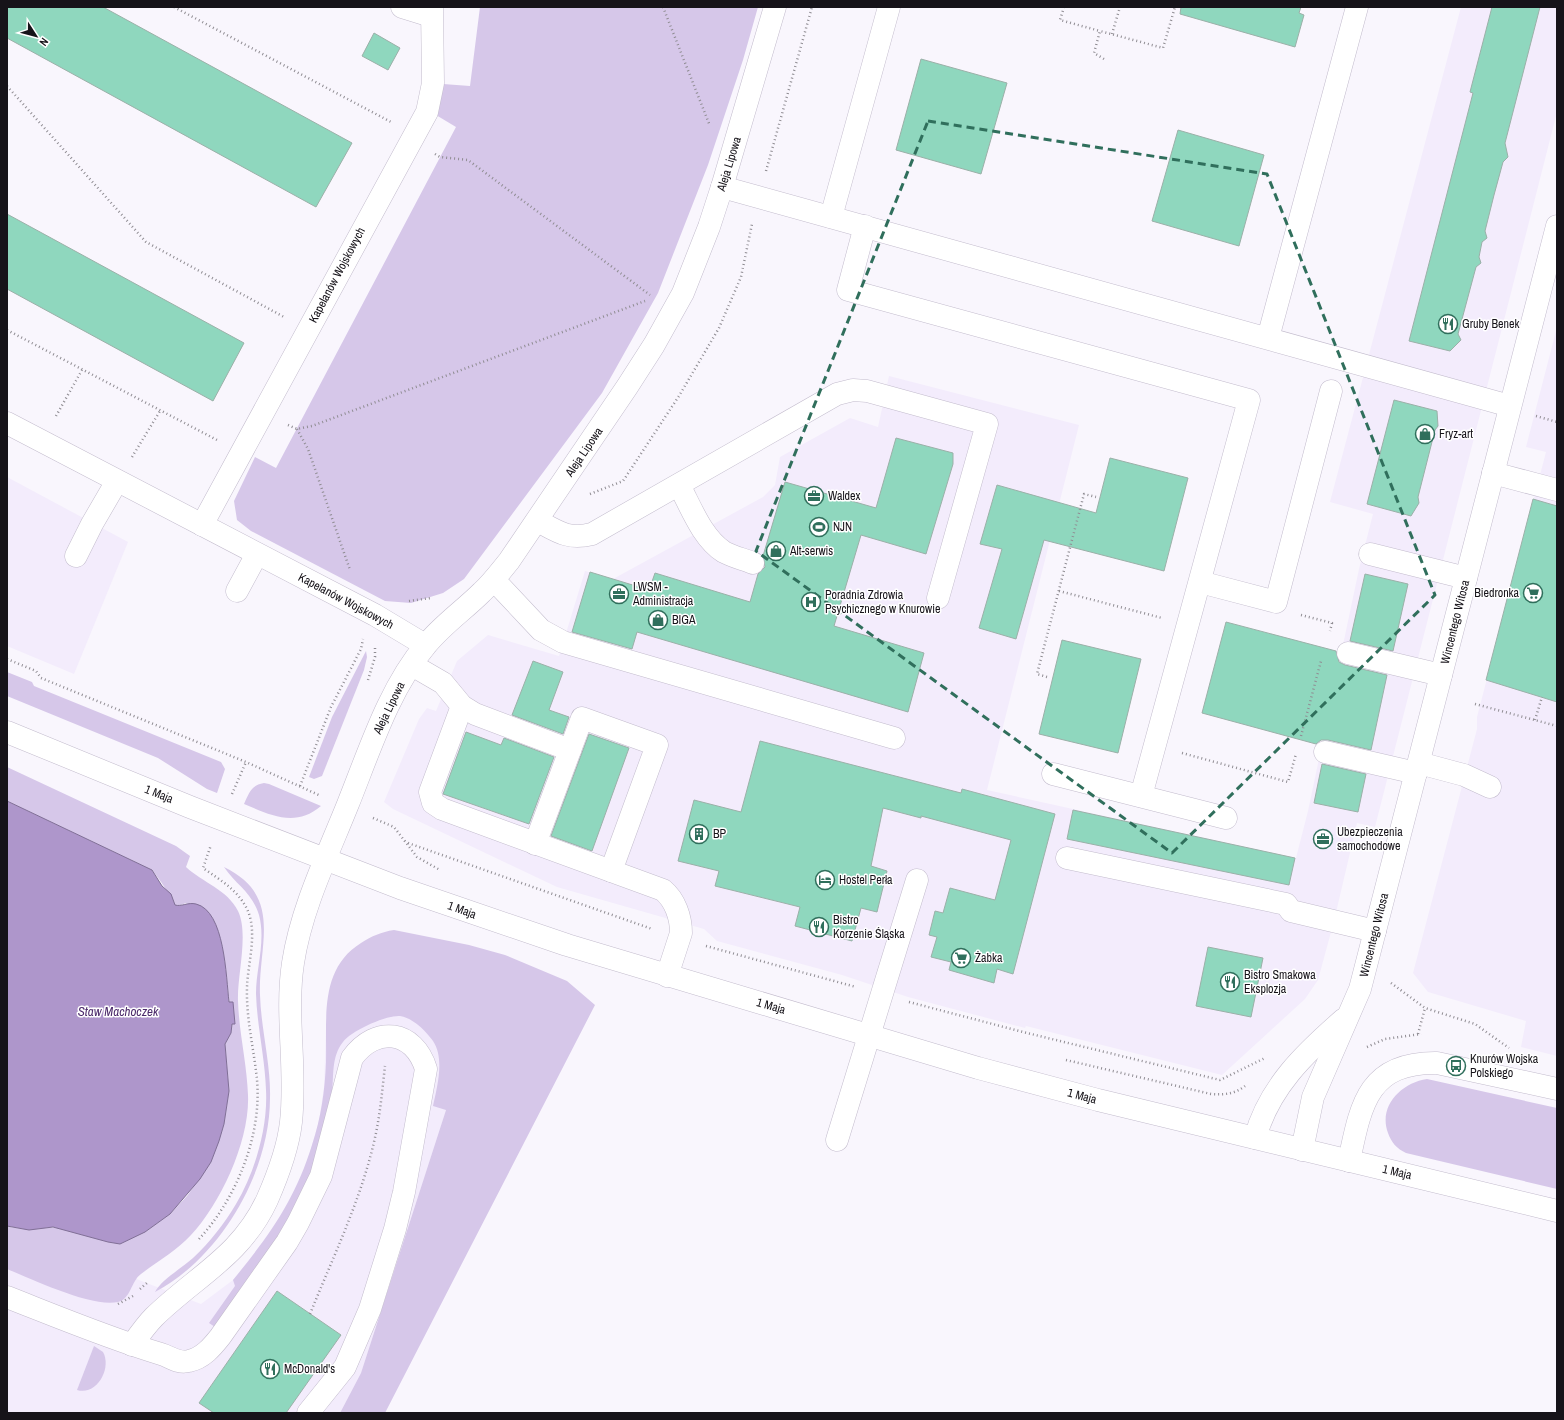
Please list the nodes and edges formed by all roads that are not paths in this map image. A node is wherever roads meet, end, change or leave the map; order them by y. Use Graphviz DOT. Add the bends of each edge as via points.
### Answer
graph roads {
  1 [pos="402,7"];
  2 [pos="775,7"];
  3 [pos="889,7"];
  4 [pos="1357,7"];
  5 [pos="432,11"];
  6 [pos="722,187"];
  7 [pos="831,217"];
  8 [pos="865,226"];
  9 [pos="1557,226"];
  10 [pos="1268,338"];
  11 [pos="1330,391"];
  12 [pos="1510,406"];
  13 [pos="7,423"];
  14 [pos="1493,473"];
  15 [pos="117,481"];
  16 [pos="679,485"];
  17 [pos="1557,490"];
  18 [pos="538,521"];
  19 [pos="202,525"];
  20 [pos="257,554"];
  21 [pos="1370,554"];
  22 [pos="76,556"];
  23 [pos="753,562"];
  24 [pos="1466,578"];
  25 [pos="494,580"];
  26 [pos="1200,582"];
  27 [pos="237,591"];
  28 [pos="938,598"];
  29 [pos="425,646"];
  30 [pos="1348,653"];
  31 [pos="412,665"];
  32 [pos="1441,676"];
  33 [pos="462,706"];
  34 [pos="7,732"];
  35 [pos="894,738"];
  36 [pos="570,750"];
  37 [pos="1325,752"];
  38 [pos="1417,768"];
  39 [pos="1053,774"];
  40 [pos="1490,787"];
  41 [pos="1141,796"];
  42 [pos="1226,818"];
  43 [pos="535,844"];
  44 [pos="1067,858"];
  45 [pos="325,859"];
  46 [pos="611,871"];
  47 [pos="918,880"];
  48 [pos="1375,931"];
  49 [pos="667,976"];
  50 [pos="1348,1016"];
  51 [pos="870,1035"];
  52 [pos="1557,1089"];
  53 [pos="1255,1138"];
  54 [pos="837,1140"];
  55 [pos="1302,1150"];
  56 [pos="1349,1161"];
  57 [pos="1557,1211"];
  58 [pos="7,1297"];
  59 [pos="132,1345"];
  60 [pos="308,1413"];
  1 -- 5 [label="street, Kapelanów Wojskowych"];
  2 -- 6 [label="street, Aleja Lipowa"];
  3 -- 7 [label="street"];
  4 -- 10 [label="street"];
  5 -- 19 [label="street, Kapelanów Wojskowych" via="433,83 427,112"];
  6 -- 7 [label="street"];
  6 -- 18 [label="street, Aleja Lipowa" via="697,260 676,307 631,381"];
  7 -- 8 [label="street"];
  8 -- 10 [label="street"];
  8 -- 26 [label="street" via="848,290 1250,400"];
  9 -- 12 [label="street, Wincentego Witosa"];
  10 -- 12 [label="street"];
  11 -- 26 [label="street" via="1276,602"];
  12 -- 14 [label="street, Wincentego Witosa"];
  13 -- 15 [label="street, Kapelanów Wojskowych"];
  14 -- 17 [label="street"];
  14 -- 24 [label="street, Wincentego Witosa"];
  15 -- 19 [label="street, Kapelanów Wojskowych"];
  15 -- 22 [label="street"];
  16 -- 18 [label="street" via="592,534 570,536"];
  16 -- 23 [label="street" via="714,544 724,552"];
  16 -- 28 [label="street" via="837,394 853,390 885,395 987,424"];
  18 -- 25 [label="street, Aleja Lipowa"];
  19 -- 20 [label="street, Kapelanów Wojskowych"];
  20 -- 27 [label="street"];
  20 -- 29 [label="street, Kapelanów Wojskowych" via="375,615"];
  21 -- 24 [label="street"];
  24 -- 32 [label="street, Wincentego Witosa"];
  25 -- 29 [label="street, Aleja Lipowa"];
  25 -- 35 [label="street" via="541,630 563,642"];
  26 -- 41 [label="street"];
  29 -- 31 [label="street, Aleja Lipowa"];
  30 -- 32 [label="street"];
  31 -- 33 [label="street" via="443,683"];
  31 -- 45 [label="street, Aleja Lipowa" via="391,703"];
  32 -- 38 [label="street, Wincentego Witosa"];
  33 -- 36 [label="street" via="475,714"];
  33 -- 43 [label="street" via="430,792 433,803 442,809"];
  34 -- 45 [label="street, 1 Maja"];
  36 -- 43 [label="street"];
  36 -- 46 [label="street" via="582,718 657,745"];
  37 -- 38 [label="street"];
  38 -- 40 [label="street" via="1464,775"];
  38 -- 48 [label="street, Wincentego Witosa"];
  39 -- 41 [label="street"];
  41 -- 42 [label="street"];
  43 -- 46 [label="street"];
  44 -- 48 [label="street" via="1286,904 1291,911"];
  45 -- 49 [label="street, 1 Maja" via="476,915"];
  45 -- 59 [label="street, Aleja Lipowa" via="297,940 291,990 291,1121 287,1143 266,1201 241,1240 212,1269 154,1317"];
  46 -- 49 [label="street" via="663,890 673,900 680,920 681,933"];
  47 -- 51 [label="street"];
  48 -- 50 [label="street, Wincentego Witosa" via="1364,976"];
  49 -- 51 [label="street, 1 Maja"];
  50 -- 53 [label="street, Wincentego Witosa" via="1310,1048 1274,1092 1260,1120"];
  50 -- 55 [label="street, Wincentego Witosa" via="1313,1097"];
  51 -- 53 [label="street, 1 Maja" via="978,1068"];
  51 -- 54 [label="street"];
  52 -- 56 [label="street" via="1437,1063 1400,1067 1382,1077 1369,1093 1359,1116"];
  53 -- 55 [label="street, 1 Maja"];
  55 -- 56 [label="street, 1 Maja"];
  56 -- 57 [label="street, 1 Maja"];
  58 -- 59 [label="street"];
  59 -- 60 [label="street" via="182,1362 198,1358 212,1346 260,1281 298,1223 321,1176 352,1058 359,1047 369,1040 393,1036 405,1040 415,1047 426,1069 395,1229 370,1309 350,1359"];
}
